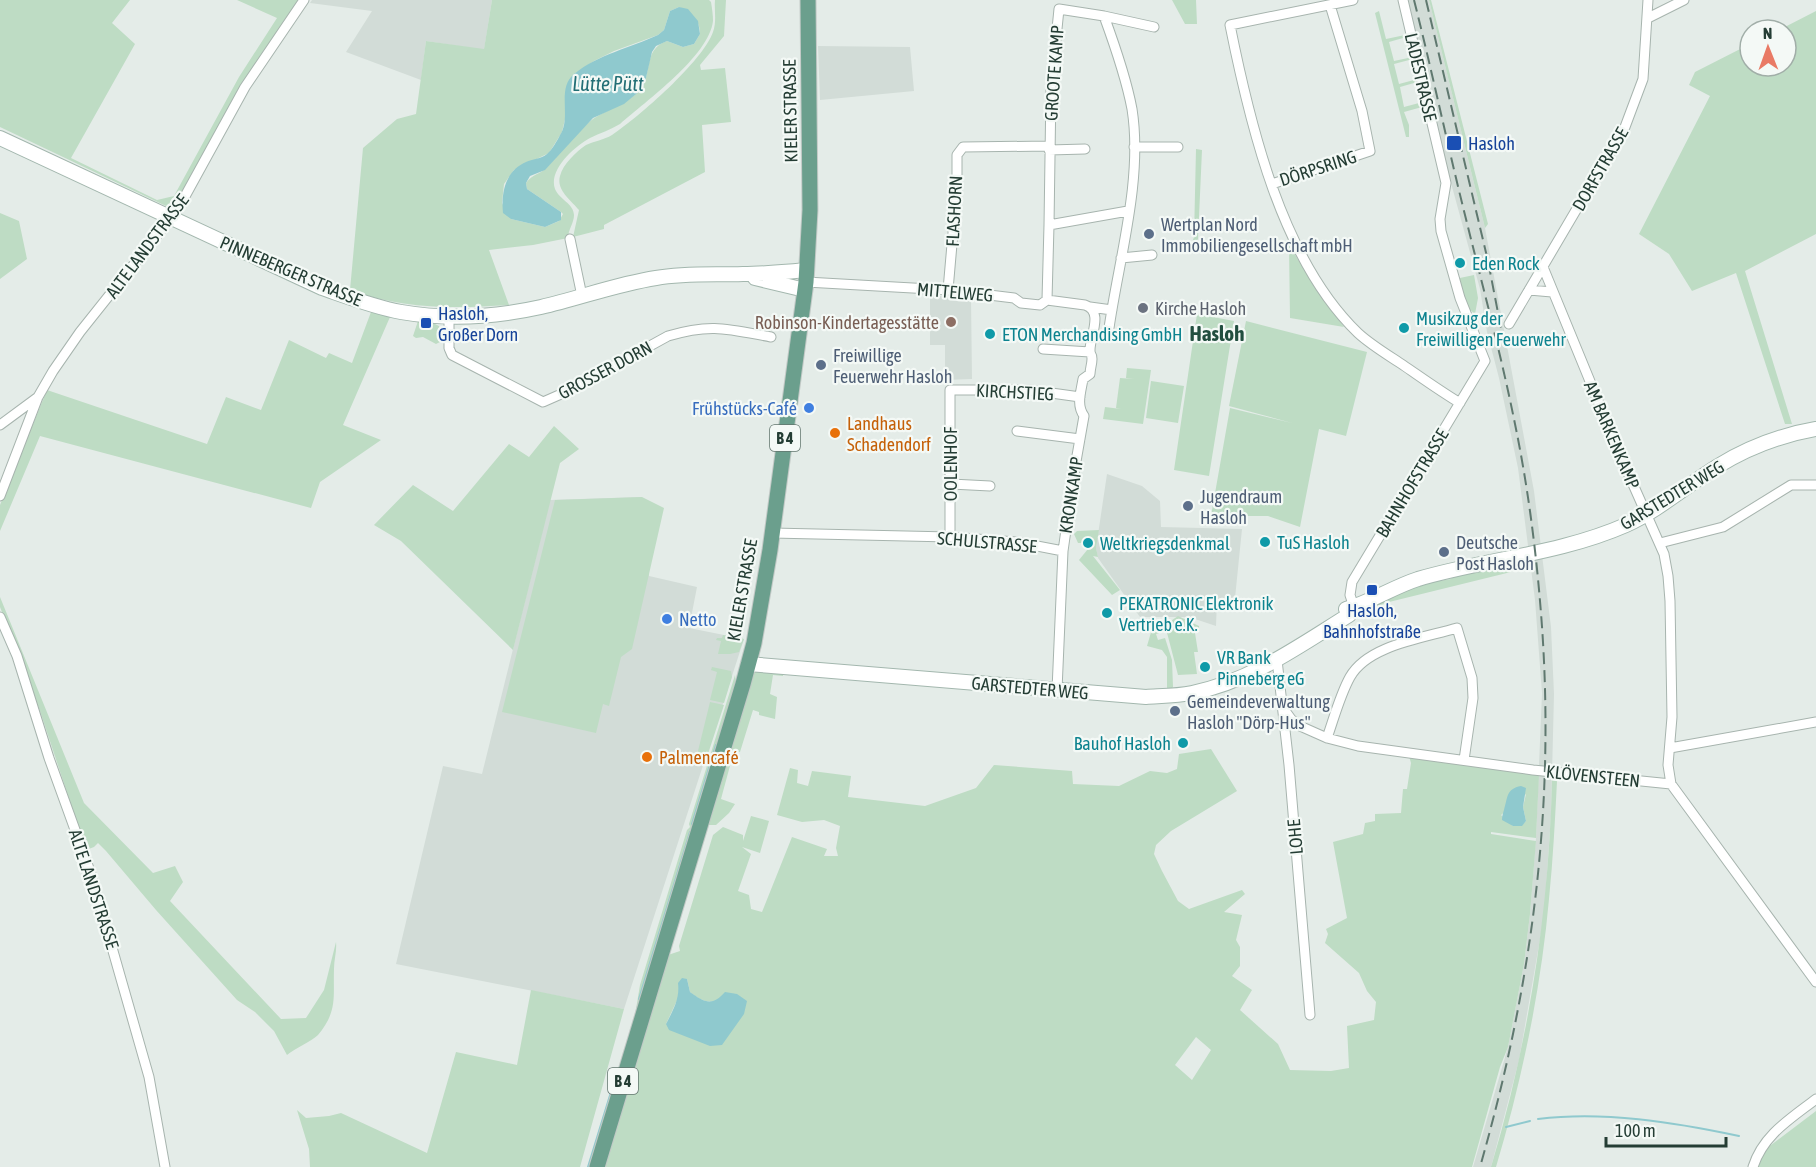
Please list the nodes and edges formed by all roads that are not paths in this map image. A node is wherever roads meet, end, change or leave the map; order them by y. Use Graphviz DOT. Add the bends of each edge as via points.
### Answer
graph roads {
  1 [pos="304,0"];
  2 [pos="808,0"];
  3 [pos="1353,0"];
  4 [pos="1403,0"];
  5 [pos="1648,0"];
  6 [pos="1684,0"];
  7 [pos="1330,5"];
  8 [pos="1104,16"];
  9 [pos="1648,18"];
  10 [pos="1154,27"];
  11 [pos="0,138"];
  12 [pos="976,146"];
  13 [pos="1134,147"];
  14 [pos="1178,147"];
  15 [pos="1049,148"];
  16 [pos="1085,149"];
  17 [pos="1272,184"];
  18 [pos="1128,211"];
  19 [pos="171,219"];
  20 [pos="1049,225"];
  21 [pos="570,239"];
  22 [pos="1152,255"];
  23 [pos="1121,258"];
  24 [pos="1543,267"];
  25 [pos="741,274"];
  26 [pos="806,281"];
  27 [pos="948,290"];
  28 [pos="1529,290"];
  29 [pos="1552,292"];
  30 [pos="582,296"];
  31 [pos="1047,300"];
  32 [pos="1112,310"];
  33 [pos="1093,314"];
  34 [pos="448,316"];
  35 [pos="1509,324"];
  36 [pos="771,337"];
  37 [pos="1042,349"];
  38 [pos="1090,352"];
  39 [pos="1485,361"];
  40 [pos="950,390"];
  41 [pos="38,397"];
  42 [pos="1080,397"];
  43 [pos="1460,403"];
  44 [pos="0,425"];
  45 [pos="1816,429"];
  46 [pos="1017,432"];
  47 [pos="1080,439"];
  48 [pos="951,484"];
  49 [pos="1816,485"];
  50 [pos="990,486"];
  51 [pos="0,496"];
  52 [pos="1646,514"];
  53 [pos="772,532"];
  54 [pos="950,537"];
  55 [pos="1660,543"];
  56 [pos="1063,551"];
  57 [pos="1354,607"];
  58 [pos="1,622"];
  59 [pos="1277,660"];
  60 [pos="748,664"];
  61 [pos="1057,690"];
  62 [pos="1283,708"];
  63 [pos="1816,722"];
  64 [pos="1327,738"];
  65 [pos="1670,748"];
  66 [pos="1464,760"];
  67 [pos="1671,784"];
  68 [pos="1816,982"];
  69 [pos="1310,1015"];
  70 [pos="1816,1100"];
  71 [pos="165,1167"];
  72 [pos="597,1167"];
  73 [pos="1753,1167"];
  1 -- 19 [label="street, ALTE LANDSTRASSE" via="245,87"];
  2 -- 26 [label="main road, KIELER STRASSE / B 4" via="810,214"];
  3 -- 7 [label="street, DÖRPSRING"];
  4 -- 39 [label="street, LADESTRASSE" via="1446,183 1441,231 1460,298"];
  5 -- 9 [label="street, DORFSTRASSE"];
  6 -- 9 [label="street"];
  7 -- 17 [label="street, DÖRPSRING" via="1370,151"];
  7 -- 17 [label="street, DÖRPSRING" via="1230,25"];
  8 -- 10 [label="street, GROOTE KAMP"];
  8 -- 13 [label="street" via="1124,73"];
  8 -- 15 [label="street, GROOTE KAMP" via="1059,9"];
  9 -- 24 [label="street, DORFSTRASSE" via="1643,79 1625,127"];
  11 -- 19 [label="main road, PINNEBERGER STRASSE"];
  12 -- 15 [label="street, GROOTE KAMP"];
  12 -- 27 [label="street, FLASHORN" via="963,147 957,155"];
  13 -- 14 [label="street"];
  13 -- 18 [label="street"];
  15 -- 16 [label="street, GROOTE KAMP"];
  15 -- 20 [label="street, GROOTE KAMP"];
  17 -- 43 [label="street" via="1295,242 1338,310 1367,340"];
  18 -- 20 [label="street"];
  18 -- 23 [label="street"];
  19 -- 34 [label="main road, PINNEBERGER STRASSE" via="322,288 401,312"];
  19 -- 41 [label="street, ALTE LANDSTRASSE" via="80,332"];
  20 -- 31 [label="street, GROOTE KAMP"];
  21 -- 30 [label="street"];
  22 -- 23 [label="street"];
  23 -- 32 [label="street"];
  24 -- 28 [label="street, DORFSTRASSE"];
  24 -- 29 [label="street, AM BARKENKAMP"];
  25 -- 26 [label="main road, PINNEBERGER STRASSE"];
  25 -- 26 [label="main road, PINNEBERGER STRASSE"];
  25 -- 30 [label="main road, PINNEBERGER STRASSE" via="657,278"];
  26 -- 27 [label="street, MITTELWEG"];
  26 -- 53 [label="main road, KIELER STRASSE / B 4"];
  27 -- 31 [label="street, MITTELWEG" via="1040,305"];
  28 -- 29 [label="street"];
  28 -- 35 [label="street, DORFSTRASSE"];
  29 -- 52 [label="street, AM BARKENKAMP"];
  30 -- 34 [label="main road, PINNEBERGER STRASSE" via="521,311"];
  31 -- 33 [label="street, MITTELWEG"];
  32 -- 33 [label="street"];
  32 -- 33 [label="street" via="1109,325"];
  33 -- 38 [label="street, KRONKAMP"];
  34 -- 36 [label="street, GROSSER DORN" via="452,355 543,402 684,331 721,327"];
  37 -- 38 [label="street"];
  38 -- 42 [label="street, KRONKAMP" via="1090,374 1083,379"];
  39 -- 43 [label="street, BAHNHOFSTRASSE"];
  40 -- 42 [label="street, KIRCHSTIEG" via="1030,390"];
  40 -- 48 [label="street, OOLENHOF"];
  41 -- 44 [label="street"];
  41 -- 51 [label="street, ALTE LANDSTRASSE"];
  42 -- 47 [label="street, KRONKAMP" via="1079,407 1084,416"];
  43 -- 57 [label="street, BAHNHOFSTRASSE" via="1352,582 1350,596"];
  45 -- 52 [label="main road, GARSTEDTER WEG" via="1749,449"];
  46 -- 47 [label="street, KRONKAMP"];
  47 -- 56 [label="street, KRONKAMP"];
  48 -- 50 [label="street"];
  48 -- 54 [label="street, OOLENHOF"];
  49 -- 55 [label="street" via="1791,485 1723,527"];
  52 -- 55 [label="street, AM BARKENKAMP"];
  52 -- 57 [label="main road, GARSTEDTER WEG" via="1613,531 1578,541 1418,579"];
  53 -- 54 [label="street, SCHULSTRASSE"];
  53 -- 60 [label="main road, KIELER STRASSE / B 4"];
  54 -- 56 [label="street, SCHULSTRASSE" via="1016,542"];
  55 -- 65 [label="street, AM BARKENKAMP" via="1670,601"];
  56 -- 61 [label="street, SCHULSTRASSE"];
  57 -- 59 [label="main road, GARSTEDTER WEG" via="1349,615 1310,642"];
  58 -- 71 [label="street, ALTE LANDSTRASSE" via="17,656 94,884 149,1077"];
  59 -- 61 [label="main road, GARSTEDTER WEG" via="1229,683 1190,694 1146,697"];
  59 -- 62 [label="street, LOHE"];
  60 -- 61 [label="main road, GARSTEDTER WEG"];
  60 -- 72 [label="main road, KIELER STRASSE / B 4"];
  62 -- 64 [label="street, KLÖVENSTEEN" via="1300,726"];
  62 -- 69 [label="street, LOHE"];
  63 -- 65 [label="street"];
  64 -- 66 [label="street, KLÖVENSTEEN"];
  64 -- 66 [label="street" via="1350,676 1365,660 1384,649 1457,628 1472,678"];
  65 -- 67 [label="street, AM BARKENKAMP"];
  66 -- 67 [label="street, KLÖVENSTEEN"];
  67 -- 68 [label="street"];
  70 -- 73 [label="street" via="1770,1135 1757,1153"];
}
